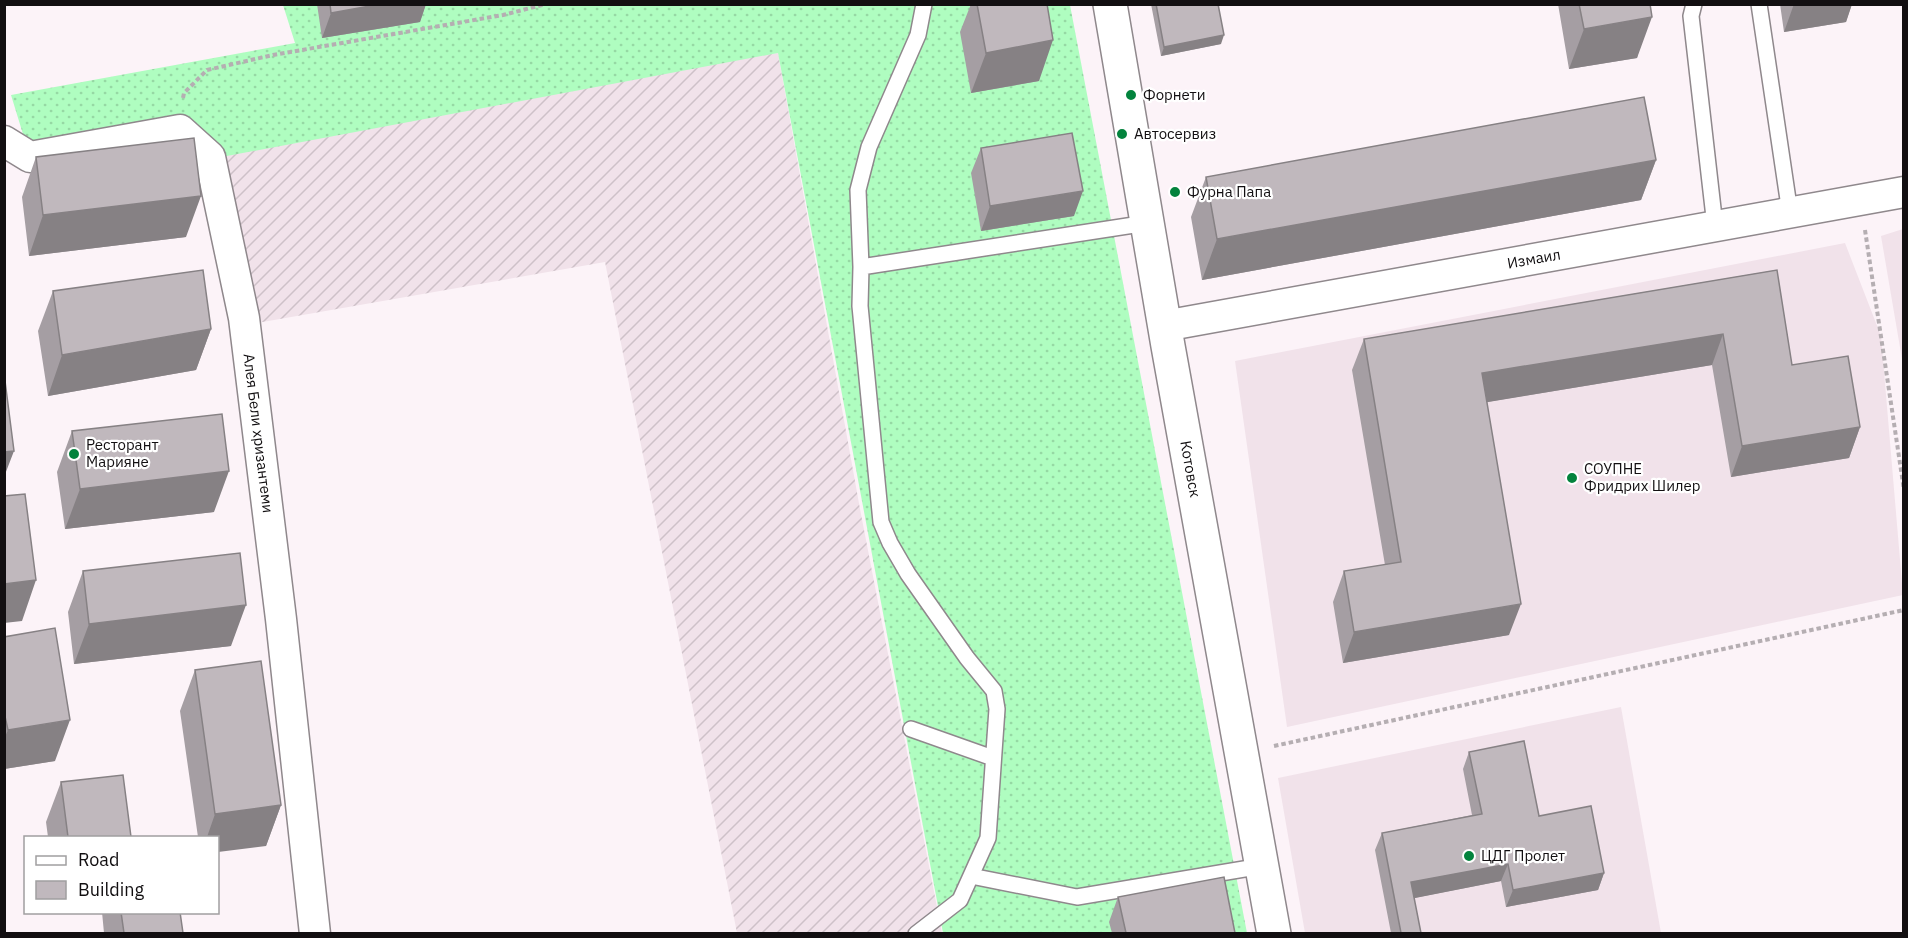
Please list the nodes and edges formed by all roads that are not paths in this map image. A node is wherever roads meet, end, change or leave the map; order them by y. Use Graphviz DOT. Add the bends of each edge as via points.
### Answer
graph roads {
  1 [pos="924,4"];
  2 [pos="1110,4"];
  3 [pos="1694,4"];
  4 [pos="1759,4"];
  5 [pos="4,141"];
  6 [pos="1904,192"];
  7 [pos="1790,213"];
  8 [pos="1147,223"];
  9 [pos="1715,226"];
  10 [pos="861,267"];
  11 [pos="1164,326"];
  12 [pos="911,729"];
  13 [pos="993,758"];
  14 [pos="1262,866"];
  15 [pos="971,876"];
  16 [pos="315,933"];
  17 [pos="916,933"];
  18 [pos="1274,933"];
  1 -- 10 [label="lane" via="918,35 869,147 858,190"];
  2 -- 8 [label="street, Котовск"];
  3 -- 9 [label="lane" via="1690,16"];
  4 -- 7 [label="lane"];
  5 -- 16 [label="street, Алея Бели хризантеми" via="30,157 180,130 210,158 244,318"];
  6 -- 7 [label="street, Измаил"];
  7 -- 9 [label="street, Измаил"];
  8 -- 10 [label="lane"];
  8 -- 11 [label="street, Котовск"];
  9 -- 11 [label="street, Измаил"];
  10 -- 13 [label="lane" via="860,306 880,522 908,573 994,691 997,709"];
  11 -- 14 [label="street, Котовск"];
  12 -- 13 [label="lane"];
  13 -- 15 [label="lane" via="987,838"];
  14 -- 15 [label="lane" via="1077,897"];
  14 -- 18 [label="street, Котовск"];
  15 -- 17 [label="lane" via="960,900"];
}
